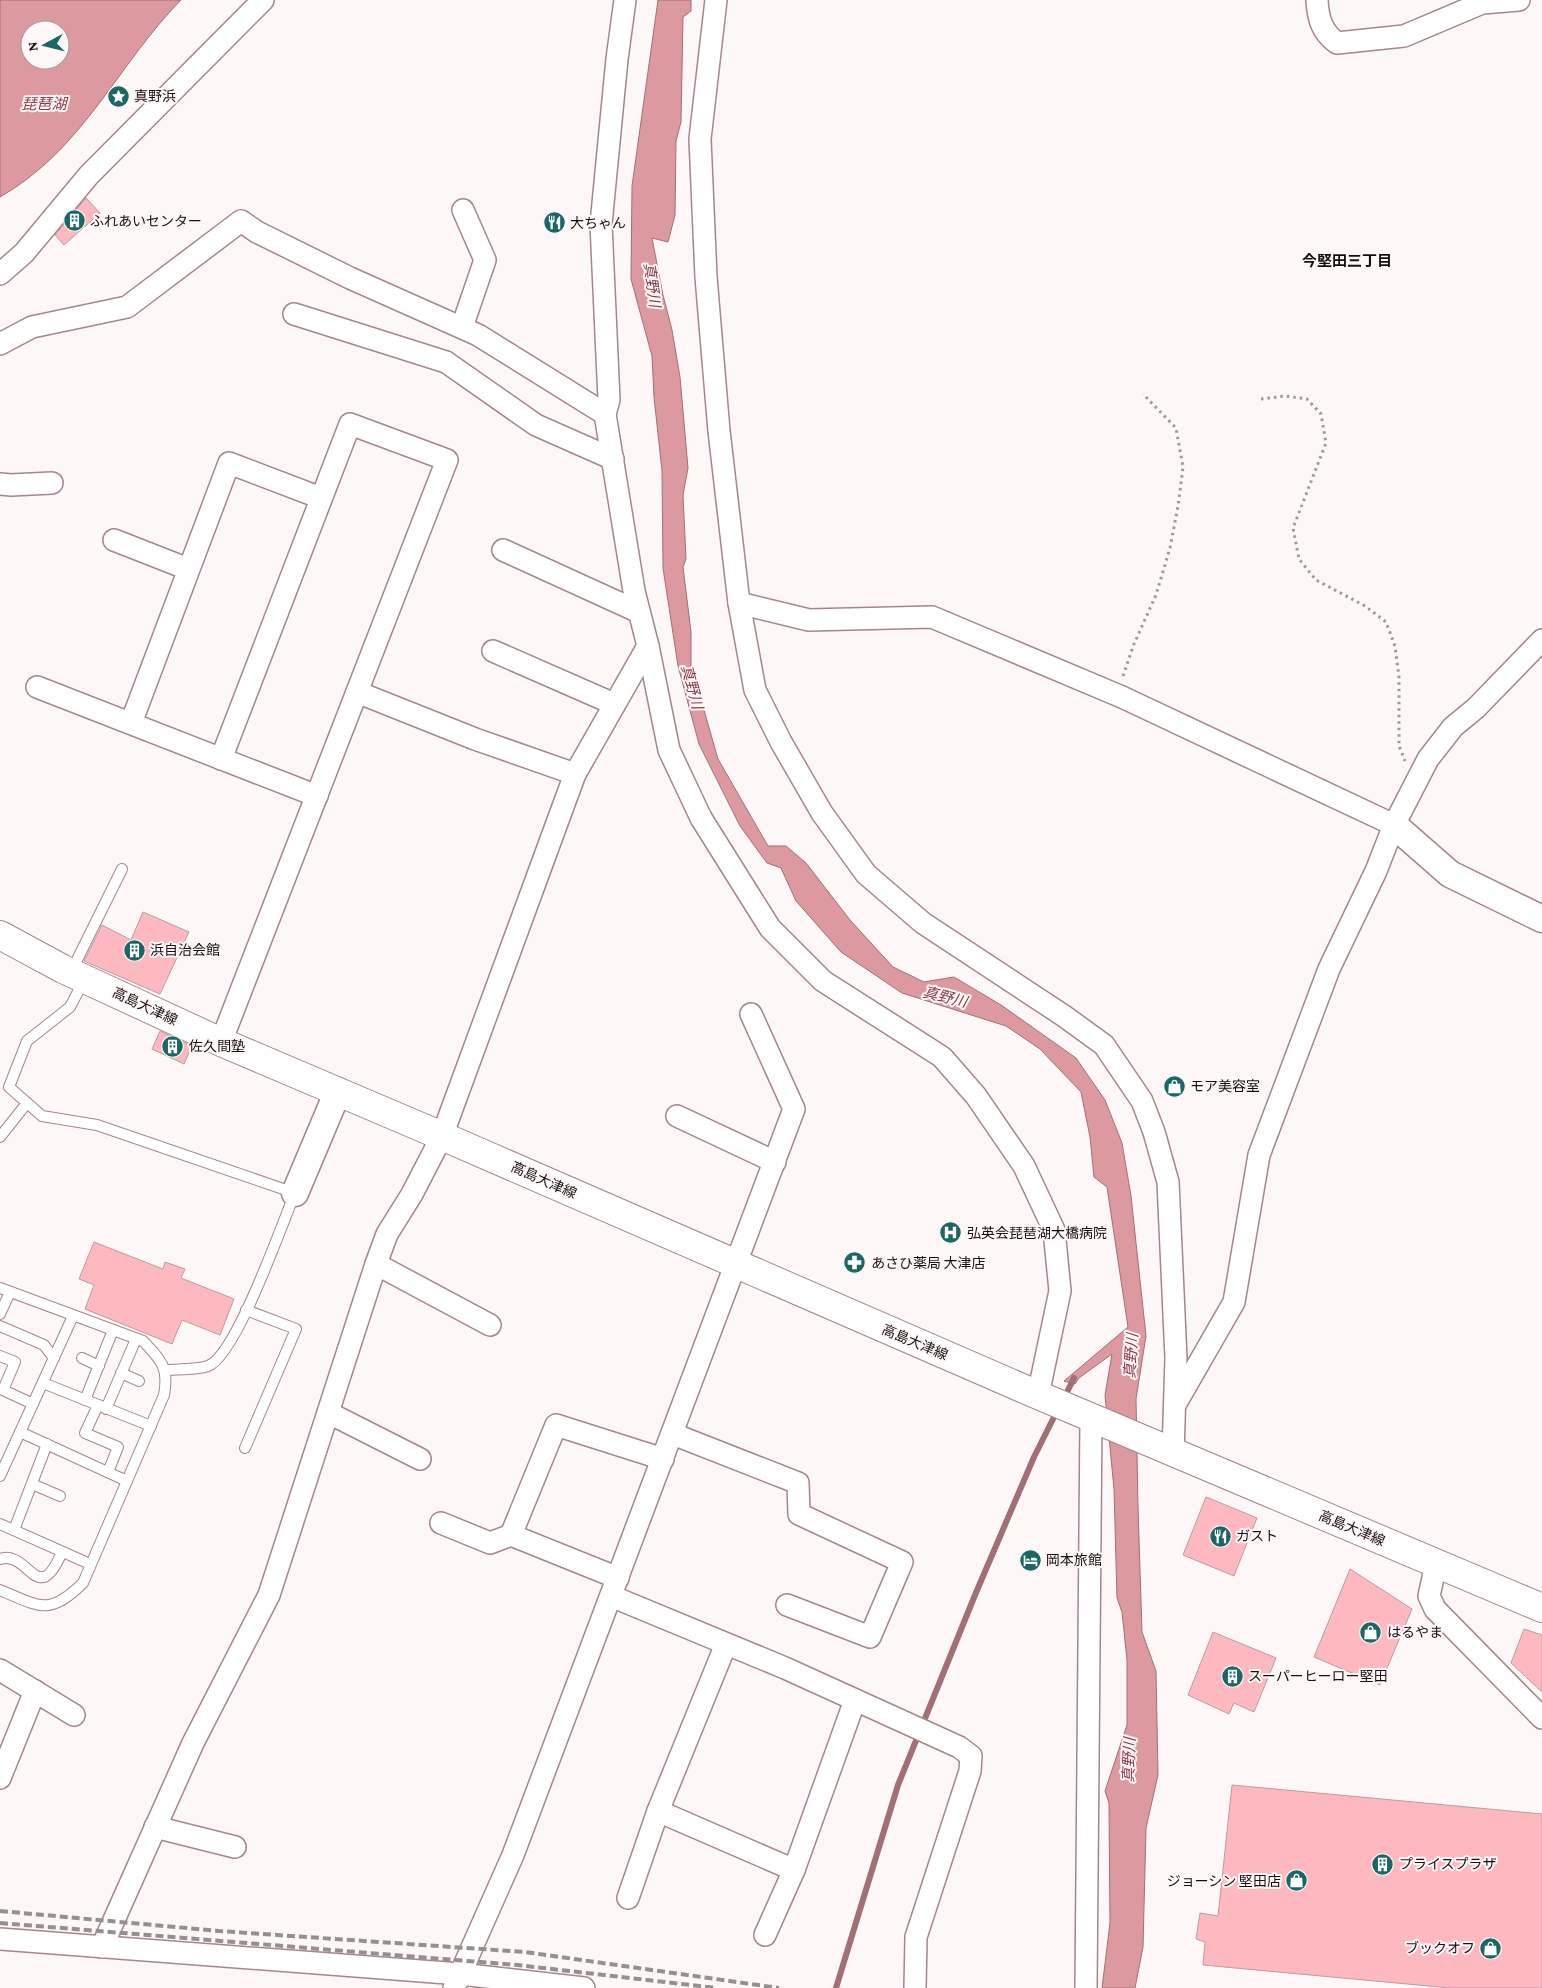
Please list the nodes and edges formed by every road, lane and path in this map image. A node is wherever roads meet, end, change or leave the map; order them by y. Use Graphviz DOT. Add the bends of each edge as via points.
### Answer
graph roads {
  1 [pos="263,0"];
  2 [pos="625,0"];
  3 [pos="716,0"];
  4 [pos="1317,0"];
  5 [pos="1519,0"];
  6 [pos="463,210"];
  7 [pos="0,274"];
  8 [pos="294,314"];
  9 [pos="462,328"];
  10 [pos="0,344"];
  11 [pos="1143,394"];
  12 [pos="1261,399"];
  13 [pos="605,414"];
  14 [pos="613,460"];
  15 [pos="52,483"];
  16 [pos="0,484"];
  17 [pos="321,498"];
  18 [pos="114,540"];
  19 [pos="503,550"];
  20 [pos="188,569"];
  21 [pos="739,603"];
  22 [pos="639,612"];
  23 [pos="1542,640"];
  24 [pos="648,646"];
  25 [pos="493,651"];
  26 [pos="37,687"];
  27 [pos="357,692"];
  28 [pos="1122,697"];
  29 [pos="614,704"];
  30 [pos="131,723"];
  31 [pos="221,759"];
  32 [pos="575,774"];
  33 [pos="1419,778"];
  34 [pos="317,796"];
  35 [pos="1394,825"];
  36 [pos="122,870"];
  37 [pos="1542,919"];
  38 [pos="0,935"];
  39 [pos="77,976"];
  40 [pos="751,1014"];
  41 [pos="221,1042"];
  42 [pos="338,1091"];
  43 [pos="27,1103"];
  44 [pos="677,1116"];
  45 [pos="442,1136"];
  46 [pos="0,1137"];
  47 [pos="775,1162"];
  48 [pos="295,1193"];
  49 [pos="376,1264"];
  50 [pos="737,1265"];
  51 [pos="5,1290"];
  52 [pos="246,1310"];
  53 [pos="0,1314"];
  54 [pos="73,1316"];
  55 [pos="490,1325"];
  56 [pos="0,1326"];
  57 [pos="113,1330"];
  58 [pos="136,1339"];
  59 [pos="0,1356"];
  60 [pos="54,1358"];
  61 [pos="82,1358"];
  62 [pos="99,1366"];
  63 [pos="166,1370"];
  64 [pos="121,1373"];
  65 [pos="139,1381"];
  66 [pos="43,1382"];
  67 [pos="1038,1395"];
  68 [pos="85,1400"];
  69 [pos="33,1404"];
  70 [pos="1174,1406"];
  71 [pos="102,1407"];
  72 [pos="329,1413"];
  73 [pos="1092,1417"];
  74 [pos="151,1426"];
  75 [pos="20,1432"];
  76 [pos="673,1434"];
  77 [pos="47,1444"];
  78 [pos="245,1448"];
  79 [pos="1168,1450"];
  80 [pos="420,1459"];
  81 [pos="663,1459"];
  82 [pos="3,1463"];
  83 [pos="108,1472"];
  84 [pos="0,1476"];
  85 [pos="127,1481"];
  86 [pos="32,1484"];
  87 [pos="60,1496"];
  88 [pos="441,1523"];
  89 [pos="0,1524"];
  90 [pos="14,1530"];
  91 [pos="511,1535"];
  92 [pos="62,1552"];
  93 [pos="0,1559"];
  94 [pos="90,1564"];
  95 [pos="1436,1564"];
  96 [pos="614,1587"];
  97 [pos="0,1590"];
  98 [pos="787,1605"];
  99 [pos="1542,1608"];
  100 [pos="726,1644"];
  101 [pos="0,1670"];
  102 [pos="35,1691"];
  103 [pos="855,1700"];
  104 [pos="74,1715"];
  105 [pos="1542,1718"];
  106 [pos="0,1778"];
  107 [pos="658,1811"];
  108 [pos="155,1827"];
  109 [pos="235,1847"];
  110 [pos="794,1870"];
  111 [pos="628,1898"];
  112 [pos="765,1935"];
  113 [pos="0,1939"];
  114 [pos="102,1947"];
  115 [pos="457,1981"];
  116 [pos="584,1988"];
  117 [pos="916,1988"];
  118 [pos="1086,1988"];
  1 -- 7 [label="street" via="89,175 24,253"];
  2 -- 13 [label="street" via="601,224 609,400"];
  3 -- 21 [label="street" via="700,148 709,306"];
  4 -- 5 [label="street" via="1318,15 1326,34 1337,43 1404,36 1482,4"];
  6 -- 9 [label="street" via="485,260"];
  8 -- 14 [label="street" via="446,362 536,425"];
  9 -- 10 [label="street" via="350,278 241,221 127,307 32,327"];
  9 -- 13 [label="street"];
  11 -- 28 [label="path" via="1176,428 1183,467 1170,548 1156,595 1121,682"];
  12 -- 33 [label="path" via="1285,396 1307,399 1321,414 1326,443 1293,528 1299,560 1316,580 1365,606 1386,622 1395,646 1399,677 1399,746 1406,766"];
  13 -- 14 [label="street"];
  14 -- 22 [label="street"];
  15 -- 16 [label="street"];
  17 -- 20 [label="street" via="229,463"];
  17 -- 27 [label="street" via="350,424 447,460"];
  17 -- 31 [label="street"];
  18 -- 20 [label="street"];
  19 -- 22 [label="street"];
  20 -- 30 [label="street"];
  21 -- 28 [label="street" via="809,620 932,617"];
  21 -- 70 [label="street" via="755,690 822,813 866,874 923,923 1104,1045 1142,1101 1168,1182 1176,1358"];
  22 -- 24 [label="street"];
  23 -- 33 [label="street" via="1453,727 1428,759"];
  24 -- 29 [label="street"];
  24 -- 67 [label="street" via="669,750 700,818 770,928 824,980 942,1058 976,1096 1024,1166 1054,1230 1060,1291"];
  25 -- 29 [label="street"];
  26 -- 30 [label="street"];
  27 -- 32 [label="street"];
  27 -- 34 [label="street"];
  28 -- 35 [label="street"];
  29 -- 32 [label="street"];
  30 -- 31 [label="street"];
  31 -- 34 [label="street"];
  32 -- 45 [label="street"];
  33 -- 35 [label="street"];
  34 -- 41 [label="street"];
  35 -- 37 [label="street" via="1450,874"];
  35 -- 70 [label="street" via="1376,871 1329,969 1259,1155 1234,1302"];
  36 -- 39 [label="lane"];
  38 -- 39 [label="main road, 高島大津線"];
  39 -- 41 [label="main road, 高島大津線"];
  39 -- 43 [label="lane" via="70,1007 28,1040 9,1088"];
  40 -- 47 [label="street" via="794,1109"];
  41 -- 42 [label="main road, 高島大津線"];
  42 -- 45 [label="main road, 高島大津線"];
  42 -- 48 [label="street"];
  43 -- 46 [label="lane"];
  43 -- 48 [label="lane" via="42,1116 97,1125"];
  44 -- 47 [label="street"];
  45 -- 49 [label="street" via="387,1234"];
  45 -- 50 [label="main road, 高島大津線"];
  47 -- 50 [label="street"];
  48 -- 52 [label="lane"];
  49 -- 55 [label="street"];
  49 -- 72 [label="street"];
  50 -- 67 [label="main road, 高島大津線"];
  50 -- 76 [label="street"];
  51 -- 53 [label="lane"];
  51 -- 54 [label="lane"];
  52 -- 63 [label="lane" via="223,1354 209,1366"];
  52 -- 78 [label="lane" via="296,1329"];
  54 -- 57 [label="lane"];
  54 -- 60 [label="lane"];
  56 -- 60 [label="lane" via="44,1345"];
  57 -- 58 [label="lane"];
  57 -- 62 [label="lane"];
  58 -- 63 [label="lane" via="148,1346"];
  58 -- 64 [label="lane"];
  59 -- 69 [label="lane" via="15,1362 3,1390"];
  60 -- 66 [label="lane"];
  61 -- 62 [label="lane"];
  62 -- 68 [label="lane"];
  63 -- 74 [label="lane" via="164,1395"];
  64 -- 65 [label="lane"];
  64 -- 71 [label="lane"];
  66 -- 68 [label="lane"];
  66 -- 69 [label="lane"];
  67 -- 73 [label="main road, 高島大津線"];
  68 -- 71 [label="lane"];
  69 -- 75 [label="lane"];
  70 -- 79 [label="street"];
  71 -- 74 [label="lane"];
  71 -- 83 [label="lane" via="86,1433 118,1446"];
  72 -- 80 [label="street"];
  72 -- 108 [label="street" via="269,1595 193,1743"];
  73 -- 79 [label="main road, 高島大津線"];
  73 -- 118 [label="street"];
  74 -- 85 [label="lane"];
  75 -- 77 [label="lane"];
  75 -- 82 [label="lane"];
  76 -- 81 [label="street"];
  76 -- 98 [label="street" via="798,1483 798,1514 902,1562 870,1637"];
  77 -- 83 [label="lane"];
  77 -- 86 [label="lane"];
  79 -- 95 [label="main road, 高島大津線"];
  81 -- 91 [label="street" via="556,1425"];
  81 -- 96 [label="street"];
  82 -- 84 [label="lane"];
  83 -- 85 [label="lane"];
  85 -- 94 [label="lane"];
  86 -- 87 [label="lane"];
  86 -- 90 [label="lane"];
  88 -- 91 [label="street" via="490,1543"];
  89 -- 90 [label="lane"];
  90 -- 92 [label="lane"];
  91 -- 96 [label="street"];
  92 -- 93 [label="lane" via="54,1571 46,1576 27,1572 15,1558"];
  92 -- 94 [label="lane"];
  94 -- 97 [label="lane" via="83,1582 67,1598 51,1605 34,1606"];
  95 -- 99 [label="main road, 高島大津線"];
  95 -- 105 [label="street" via="1429,1596 1435,1609"];
  96 -- 100 [label="street"];
  96 -- 115 [label="street" via="513,1855"];
  100 -- 103 [label="street"];
  100 -- 107 [label="street"];
  101 -- 102 [label="street"];
  102 -- 104 [label="street"];
  102 -- 106 [label="street"];
  103 -- 110 [label="street"];
  103 -- 117 [label="street" via="959,1747 971,1756 970,1770 916,1937"];
  107 -- 110 [label="street"];
  107 -- 111 [label="street"];
  108 -- 109 [label="street"];
  108 -- 114 [label="street"];
  110 -- 112 [label="street"];
  113 -- 114 [label="street"];
  114 -- 115 [label="street"];
  115 -- 116 [label="street"];
}
